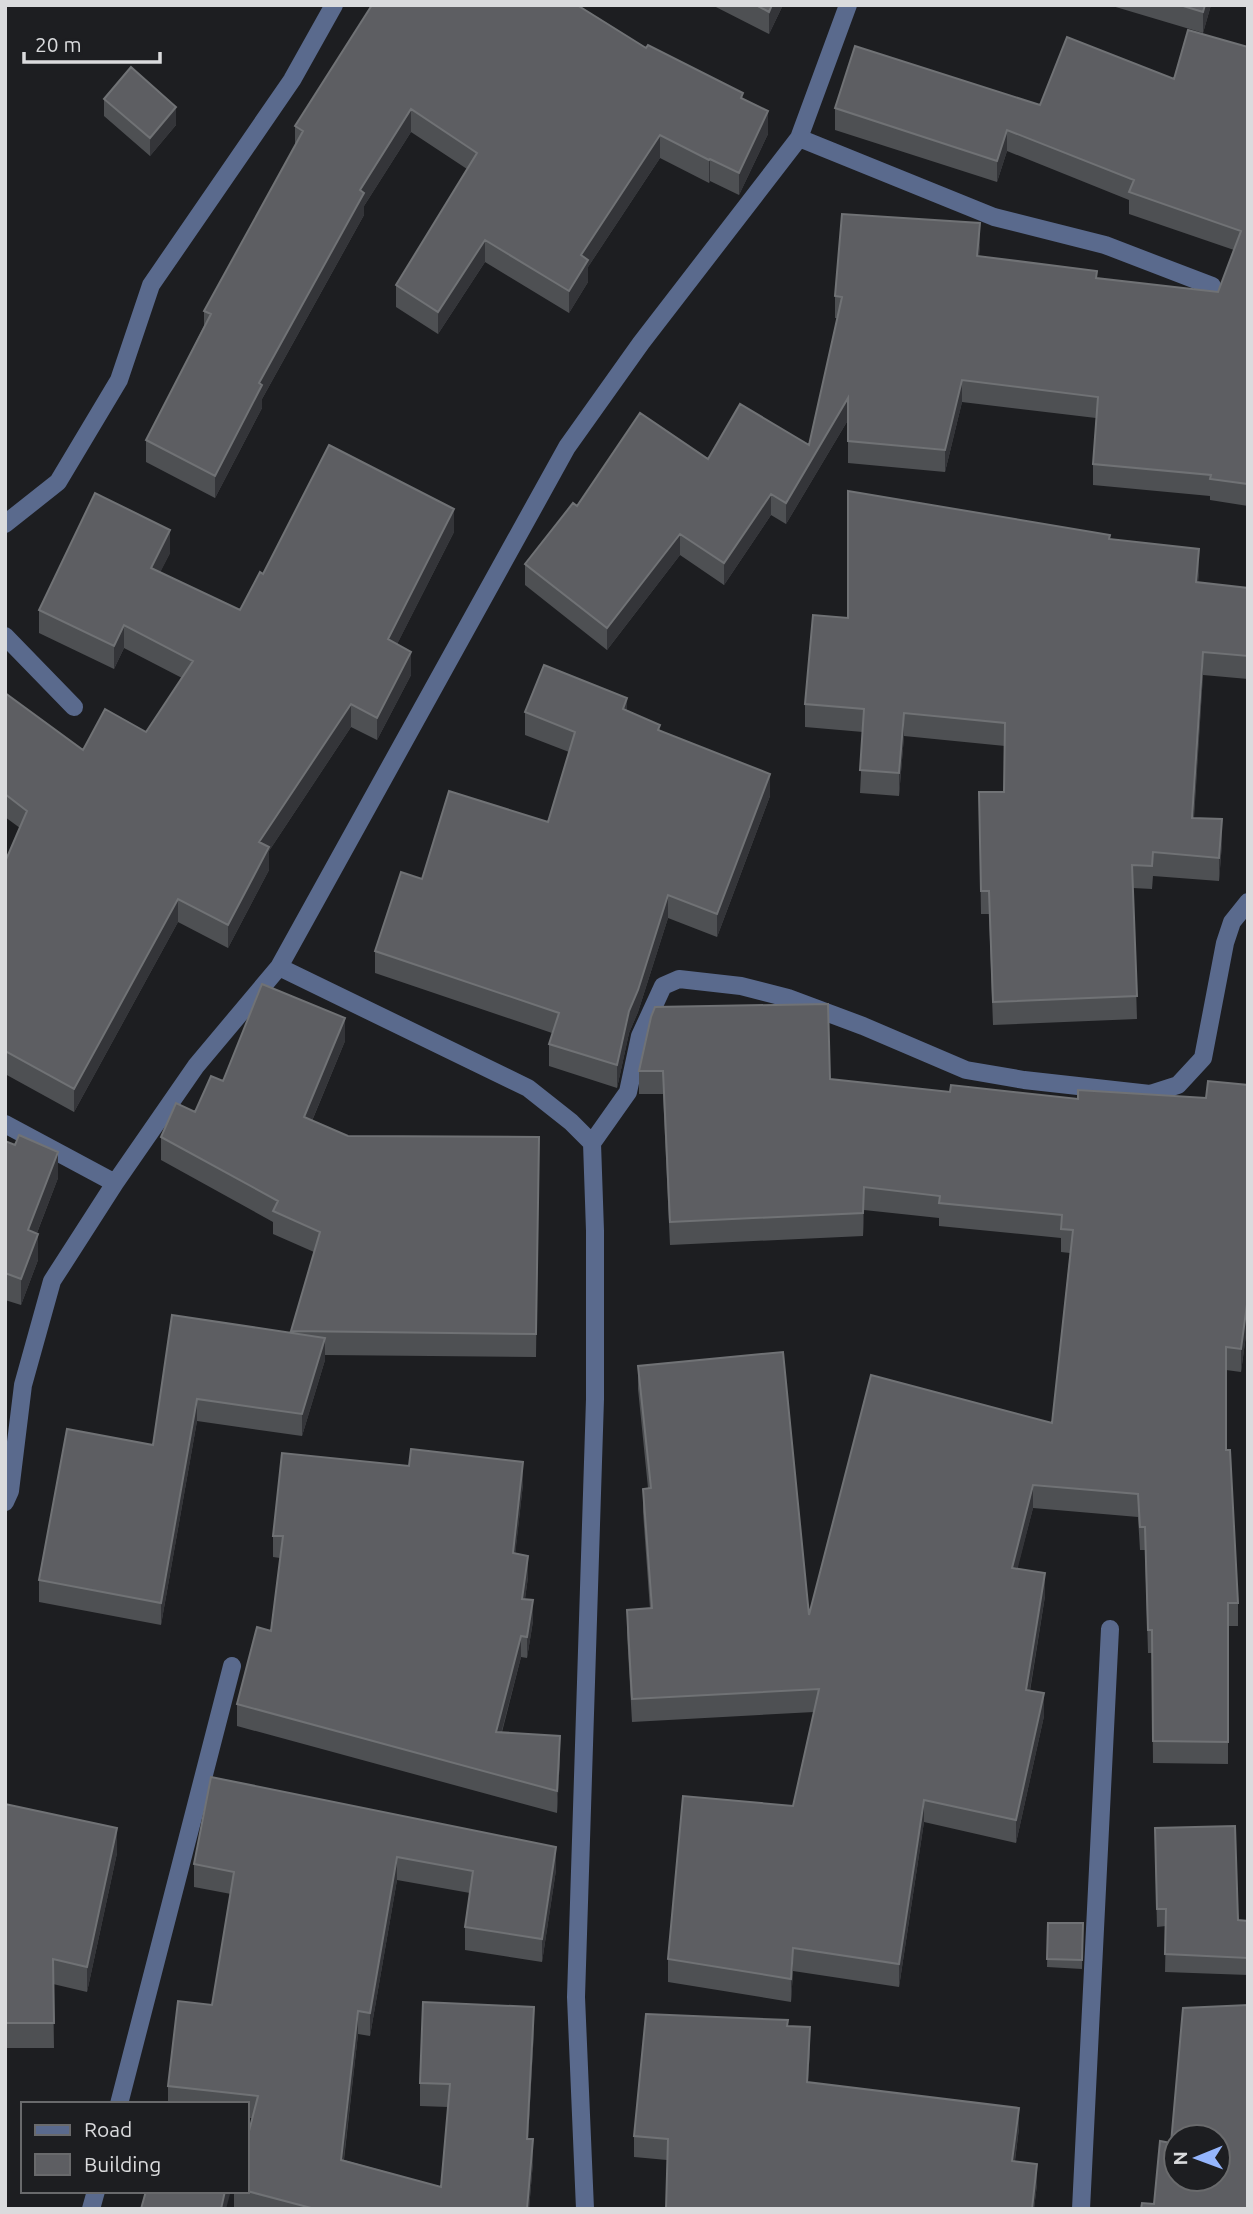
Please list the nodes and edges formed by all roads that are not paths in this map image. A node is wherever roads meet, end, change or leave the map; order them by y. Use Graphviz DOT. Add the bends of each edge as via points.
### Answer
graph roads {
  1 [pos="334,5"];
  2 [pos="848,5"];
  3 [pos="799,138"];
  4 [pos="1212,286"];
  5 [pos="5,524"];
  6 [pos="5,636"];
  7 [pos="74,707"];
  8 [pos="1248,902"];
  9 [pos="279,967"];
  10 [pos="5,1124"];
  11 [pos="592,1143"];
  12 [pos="115,1183"];
  13 [pos="5,1502"];
  14 [pos="1111,1629"];
  15 [pos="232,1666"];
  16 [pos="120,2102"];
  17 [pos="586,2209"];
  18 [pos="1081,2209"];
  1 -- 5 [label="street" via="292,80 151,285 119,380 58,482"];
  2 -- 3 [label="street"];
  3 -- 4 [label="street" via="994,217 1105,245"];
  3 -- 9 [label="street" via="567,447"];
  6 -- 7 [label="street"];
  8 -- 11 [label="street" via="1224,943 1203,1058 1178,1085 1150,1094 966,1070 788,998 741,986 679,979 663,986 640,1036 628,1092"];
  9 -- 11 [label="street" via="528,1088"];
  9 -- 12 [label="street" via="196,1066"];
  10 -- 12 [label="street"];
  11 -- 17 [label="street" via="595,1399 576,1997"];
  12 -- 13 [label="street" via="52,1281 23,1385"];
  14 -- 18 [label="street"];
  15 -- 16 [label="street"];
}
